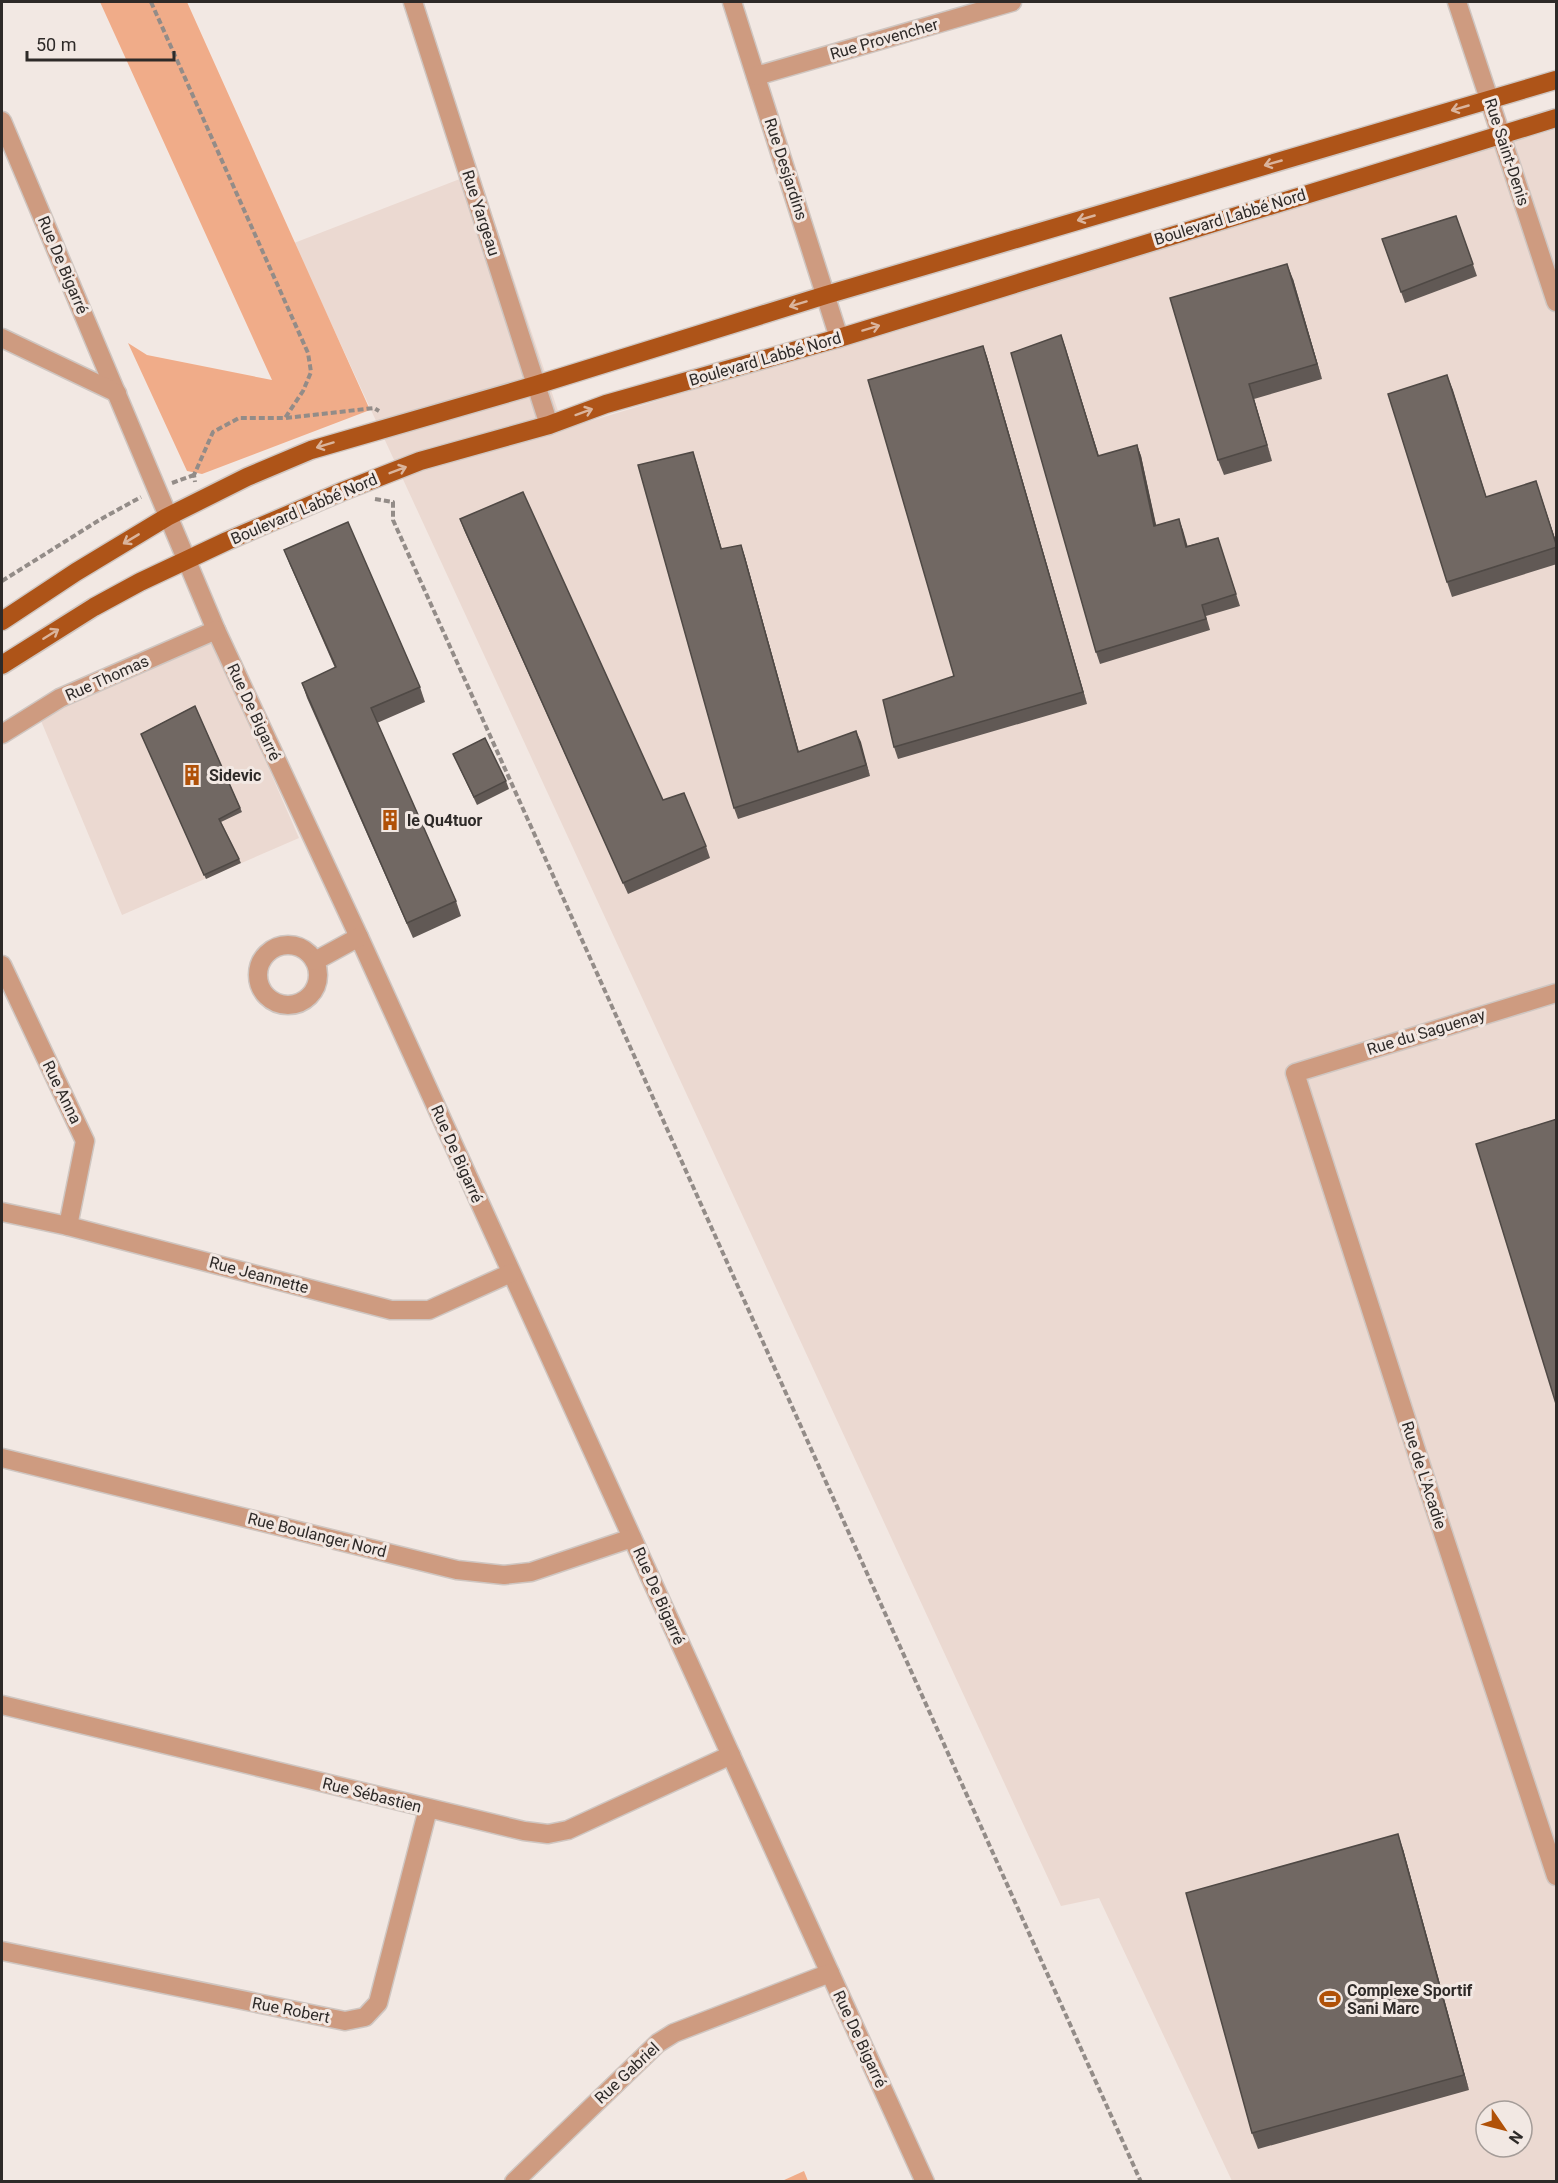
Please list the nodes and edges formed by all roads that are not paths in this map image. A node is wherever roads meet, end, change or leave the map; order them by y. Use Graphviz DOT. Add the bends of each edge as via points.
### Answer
graph roads {
  1 [pos="413,2"];
  2 [pos="732,2"];
  3 [pos="1012,2"];
  4 [pos="1457,2"];
  5 [pos="971,7"];
  6 [pos="756,76"];
  7 [pos="1557,80"];
  8 [pos="1490,99"];
  9 [pos="1557,118"];
  10 [pos="2,121"];
  11 [pos="1501,134"];
  12 [pos="826,295"];
  13 [pos="1557,302"];
  14 [pos="2,338"];
  15 [pos="839,338"];
  16 [pos="536,385"];
  17 [pos="117,393"];
  18 [pos="549,425"];
  19 [pos="167,517"];
  20 [pos="187,559"];
  21 [pos="2,621"];
  22 [pos="216,630"];
  23 [pos="2,665"];
  24 [pos="2,734"];
  25 [pos="359,938"];
  26 [pos="315,961"];
  27 [pos="2,965"];
  28 [pos="1557,993"];
  29 [pos="1295,1073"];
  30 [pos="2,1212"];
  31 [pos="68,1226"];
  32 [pos="512,1273"];
  33 [pos="2,1458"];
  34 [pos="632,1538"];
  35 [pos="2,1705"];
  36 [pos="731,1755"];
  37 [pos="428,1809"];
  38 [pos="1557,1875"];
  39 [pos="2,1951"];
  40 [pos="830,1973"];
  41 [pos="514,2181"];
  42 [pos="925,2181"];
  1 -- 16 [label="street, Rue Yargeau"];
  2 -- 6 [label="street, Rue Desjardins"];
  3 -- 5 [label="street, Rue Provencher"];
  4 -- 8 [label="street, Rue Saint-Denis"];
  5 -- 6 [label="street, Rue Provencher"];
  6 -- 12 [label="street, Rue Desjardins"];
  7 -- 8 [label="main road"];
  8 -- 11 [label="street, Rue Saint-Denis"];
  8 -- 12 [label="main road, one-way"];
  9 -- 11 [label="main road, Boulevard Labbé Nord"];
  10 -- 17 [label="street, Rue De Bigarré"];
  11 -- 13 [label="street, Rue Saint-Denis"];
  15 -- 11 [label="main road, Boulevard Labbé Nord, one-way"];
  12 -- 15 [label="street, Rue Desjardins"];
  12 -- 16 [label="main road, one-way"];
  14 -- 17 [label="street"];
  18 -- 15 [label="main road, Boulevard Labbé Nord, one-way"];
  16 -- 18 [label="street, Rue Yargeau"];
  16 -- 19 [label="main road, one-way" via="311,450"];
  17 -- 19 [label="street, Rue De Bigarré"];
  20 -- 18 [label="main road, Boulevard Labbé Nord, one-way" via="420,461"];
  19 -- 20 [label="street, Rue De Bigarré"];
  19 -- 21 [label="main road, one-way"];
  20 -- 22 [label="street, Rue De Bigarré"];
  23 -- 20 [label="main road, Boulevard Labbé Nord, one-way" via="94,607"];
  22 -- 24 [label="street, Rue Thomas" via="60,698"];
  22 -- 25 [label="street, Rue De Bigarré"];
  25 -- 26 [label="street"];
  25 -- 32 [label="street, Rue De Bigarré"];
  27 -- 31 [label="street, Rue Anna" via="85,1141"];
  28 -- 29 [label="street, Rue du Saguenay"];
  29 -- 38 [label="street, Rue de L'Acadie"];
  30 -- 31 [label="street, Rue Jeannette"];
  31 -- 32 [label="street, Rue Jeannette" via="392,1310 429,1310"];
  32 -- 34 [label="street, Rue De Bigarré"];
  33 -- 34 [label="street, Rue Boulanger Nord" via="457,1570 504,1575 531,1572"];
  34 -- 36 [label="street, Rue De Bigarré"];
  35 -- 37 [label="street, Rue Sébastien"];
  36 -- 37 [label="street, Rue Sébastien" via="568,1830 548,1834"];
  36 -- 40 [label="street, Rue De Bigarré"];
  37 -- 39 [label="street, Rue Robert" via="378,2003 365,2017 345,2021"];
  40 -- 41 [label="street, Rue Gabriel" via="674,2033 658,2043"];
  40 -- 42 [label="street, Rue De Bigarré"];
}
